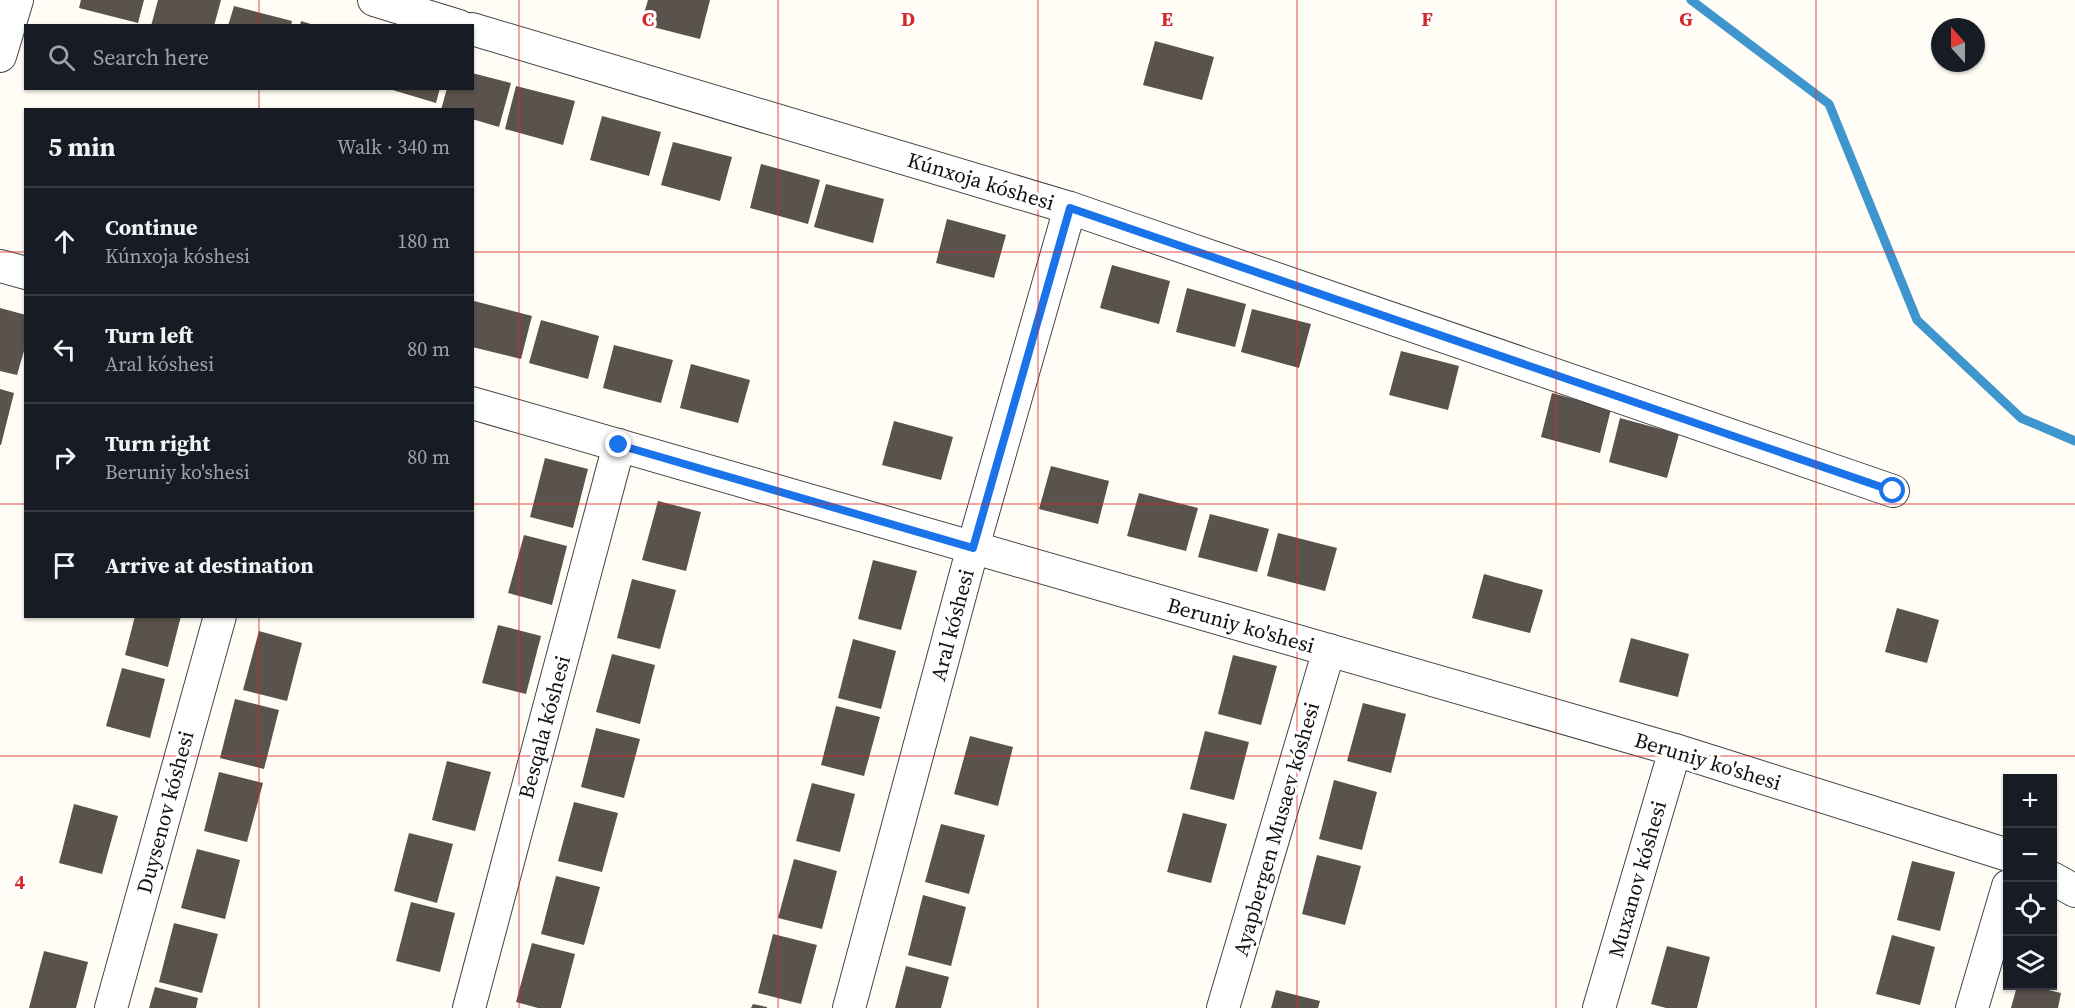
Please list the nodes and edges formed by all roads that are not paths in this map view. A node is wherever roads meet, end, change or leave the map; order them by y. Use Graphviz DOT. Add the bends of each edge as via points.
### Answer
graph roads {
  1 [pos="17,0"];
  2 [pos="374,0"];
  3 [pos="452,24"];
  4 [pos="474,30"];
  5 [pos="0,56"];
  6 [pos="1070,208"];
  7 [pos="0,266"];
  8 [pos="24,272"];
  9 [pos="474,404"];
  10 [pos="619,445"];
  11 [pos="1893,491"];
  12 [pos="973,548"];
  13 [pos="219,618"];
  14 [pos="1329,650"];
  15 [pos="1675,750"];
  16 [pos="2003,854"];
  17 [pos="2057,881"];
  18 [pos="2075,891"];
  19 [pos="2003,900"];
  20 [pos="111,1008"];
  21 [pos="469,1008"];
  22 [pos="849,1008"];
  23 [pos="1224,1008"];
  24 [pos="1599,1008"];
  25 [pos="1972,1008"];
  1 -- 5 [label="street"];
  2 -- 3 [label="street"];
  4 -- 6 [label="street, Kúnxoja kóshesi"];
  6 -- 11 [label="street, Kúnxoja kóshesi"];
  6 -- 12 [label="street, Aral kóshesi"];
  7 -- 8 [label="street"];
  9 -- 10 [label="street, Beruniy ko'shesi"];
  10 -- 12 [label="street, Beruniy ko'shesi"];
  10 -- 21 [label="street, Besqala kóshesi"];
  12 -- 14 [label="street, Beruniy ko'shesi"];
  12 -- 22 [label="street, Aral kóshesi"];
  13 -- 20 [label="street, Duysenov kóshesi"];
  14 -- 15 [label="street, Beruniy ko'shesi"];
  14 -- 23 [label="street, Ayapbergen Musaev kóshesi"];
  15 -- 16 [label="street, Beruniy ko'shesi"];
  15 -- 24 [label="street, Muxanov kóshesi"];
  17 -- 18 [label="street"];
  19 -- 25 [label="street"];
}
